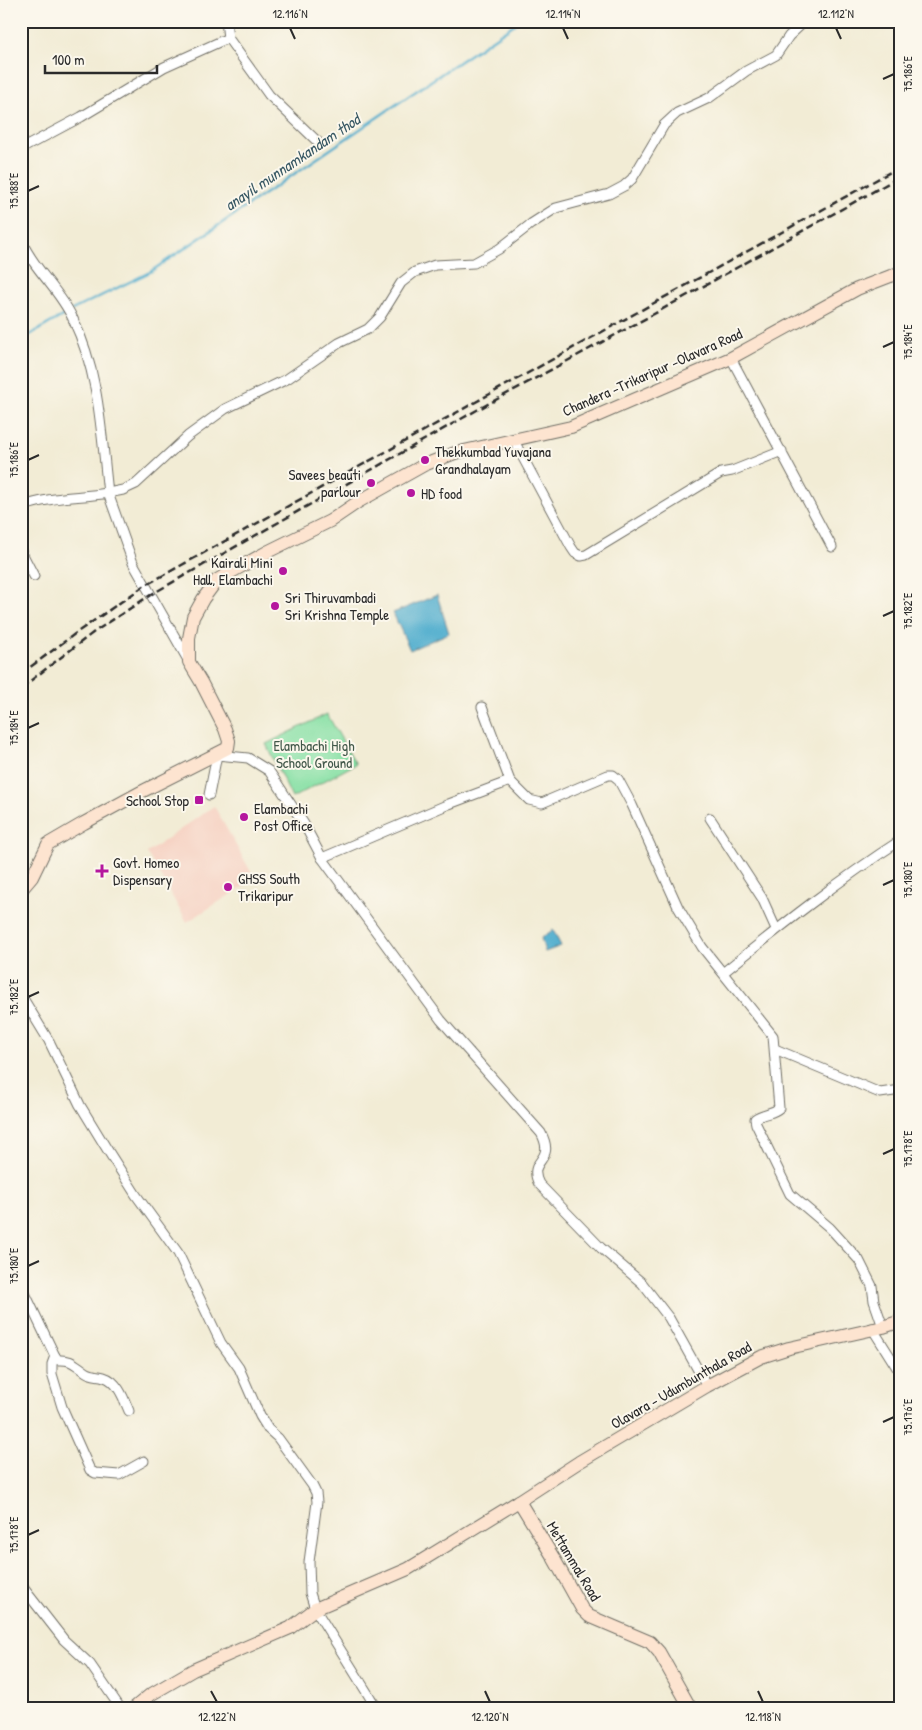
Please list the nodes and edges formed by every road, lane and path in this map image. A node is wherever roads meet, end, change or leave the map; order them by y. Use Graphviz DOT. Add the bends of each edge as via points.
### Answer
graph roads {
  1 [pos="226,21"];
  2 [pos="805,21"];
  3 [pos="228,38"];
  4 [pos="320,144"];
  5 [pos="21,149"];
  6 [pos="21,240"];
  7 [pos="901,272"];
  8 [pos="732,358"];
  9 [pos="514,441"];
  10 [pos="782,450"];
  11 [pos="108,493"];
  12 [pos="21,507"];
  13 [pos="832,547"];
  14 [pos="21,551"];
  15 [pos="34,576"];
  16 [pos="189,662"];
  17 [pos="482,706"];
  18 [pos="217,755"];
  19 [pos="510,782"];
  20 [pos="209,795"];
  21 [pos="710,818"];
  22 [pos="901,840"];
  23 [pos="322,858"];
  24 [pos="21,890"];
  25 [pos="776,929"];
  26 [pos="724,972"];
  27 [pos="21,995"];
  28 [pos="776,1049"];
  29 [pos="901,1090"];
  30 [pos="21,1285"];
  31 [pos="901,1321"];
  32 [pos="878,1328"];
  33 [pos="55,1356"];
  34 [pos="901,1374"];
  35 [pos="707,1386"];
  36 [pos="129,1411"];
  37 [pos="144,1461"];
  38 [pos="519,1501"];
  39 [pos="21,1585"];
  40 [pos="315,1609"];
  41 [pos="121,1709"];
  42 [pos="133,1709"];
  43 [pos="378,1709"];
  44 [pos="691,1709"];
  1 -- 3 [label="street"];
  2 -- 11 [label="street" via="776,54 709,98 677,113 664,125 632,180 624,186 609,194 556,208 474,263 435,265 415,272 401,283 380,318 368,329 339,343 287,379 225,409 188,436 136,484"];
  3 -- 4 [label="street" via="269,95"];
  3 -- 5 [label="street" via="164,67"];
  6 -- 11 [label="street" via="34,264 61,297 91,364"];
  7 -- 8 [label="main road, Chandera -Trikaripur -Olavara Road" via="858,289"];
  8 -- 9 [label="main road, Chandera -Trikaripur -Olavara Road" via="571,427"];
  8 -- 10 [label="street"];
  9 -- 10 [label="street" via="571,547 581,556 720,473"];
  9 -- 16 [label="main road, Chandera -Trikaripur -Olavara Road" via="455,453 424,465 330,521 217,580 193,617"];
  10 -- 13 [label="street"];
  11 -- 12 [label="street" via="59,497"];
  11 -- 16 [label="street" via="133,563"];
  14 -- 15 [label="street"];
  16 -- 18 [label="main road" via="229,741 228,748"];
  17 -- 19 [label="street"];
  18 -- 20 [label="street"];
  18 -- 23 [label="street" via="248,758 269,772 304,824"];
  18 -- 24 [label="main road" via="143,791 48,844 32,877"];
  19 -- 23 [label="street"];
  19 -- 26 [label="street" via="529,800 542,803 608,775 618,779 678,907 702,947"];
  21 -- 25 [label="street" via="762,898"];
  22 -- 25 [label="street" via="860,866"];
  23 -- 35 [label="street" via="441,1020 541,1133 546,1153 535,1171 539,1184 601,1248 642,1284 669,1318"];
  25 -- 26 [label="street"];
  26 -- 28 [label="street" via="773,1036"];
  27 -- 40 [label="street" via="49,1041 80,1105 136,1195 178,1253 221,1342 239,1368 260,1416 316,1493 309,1562 310,1592"];
  28 -- 29 [label="street" via="880,1092"];
  28 -- 32 [label="street" via="779,1108 759,1116 755,1119 756,1124 790,1194 830,1228 859,1260 872,1286"];
  30 -- 33 [label="street"];
  31 -- 32 [label="main road, Olavara - Udumbunthala Road"];
  32 -- 34 [label="street"];
  32 -- 35 [label="main road, Olavara - Udumbunthala Road" via="761,1357"];
  33 -- 36 [label="street" via="58,1360 68,1359 92,1375 110,1380 122,1394"];
  33 -- 37 [label="street" via="52,1374 62,1407 90,1470 119,1475"];
  35 -- 38 [label="main road, Olavara - Udumbunthala Road"];
  38 -- 40 [label="main road, Olavara - Udumbunthala Road" via="408,1568"];
  38 -- 44 [label="main road, Mettammal Road" via="582,1610 588,1616 650,1642"];
  39 -- 41 [label="street" via="64,1640 90,1664"];
  40 -- 42 [label="main road, Olavara - Udumbunthala Road" via="290,1628 192,1670"];
  40 -- 43 [label="street"];
}
